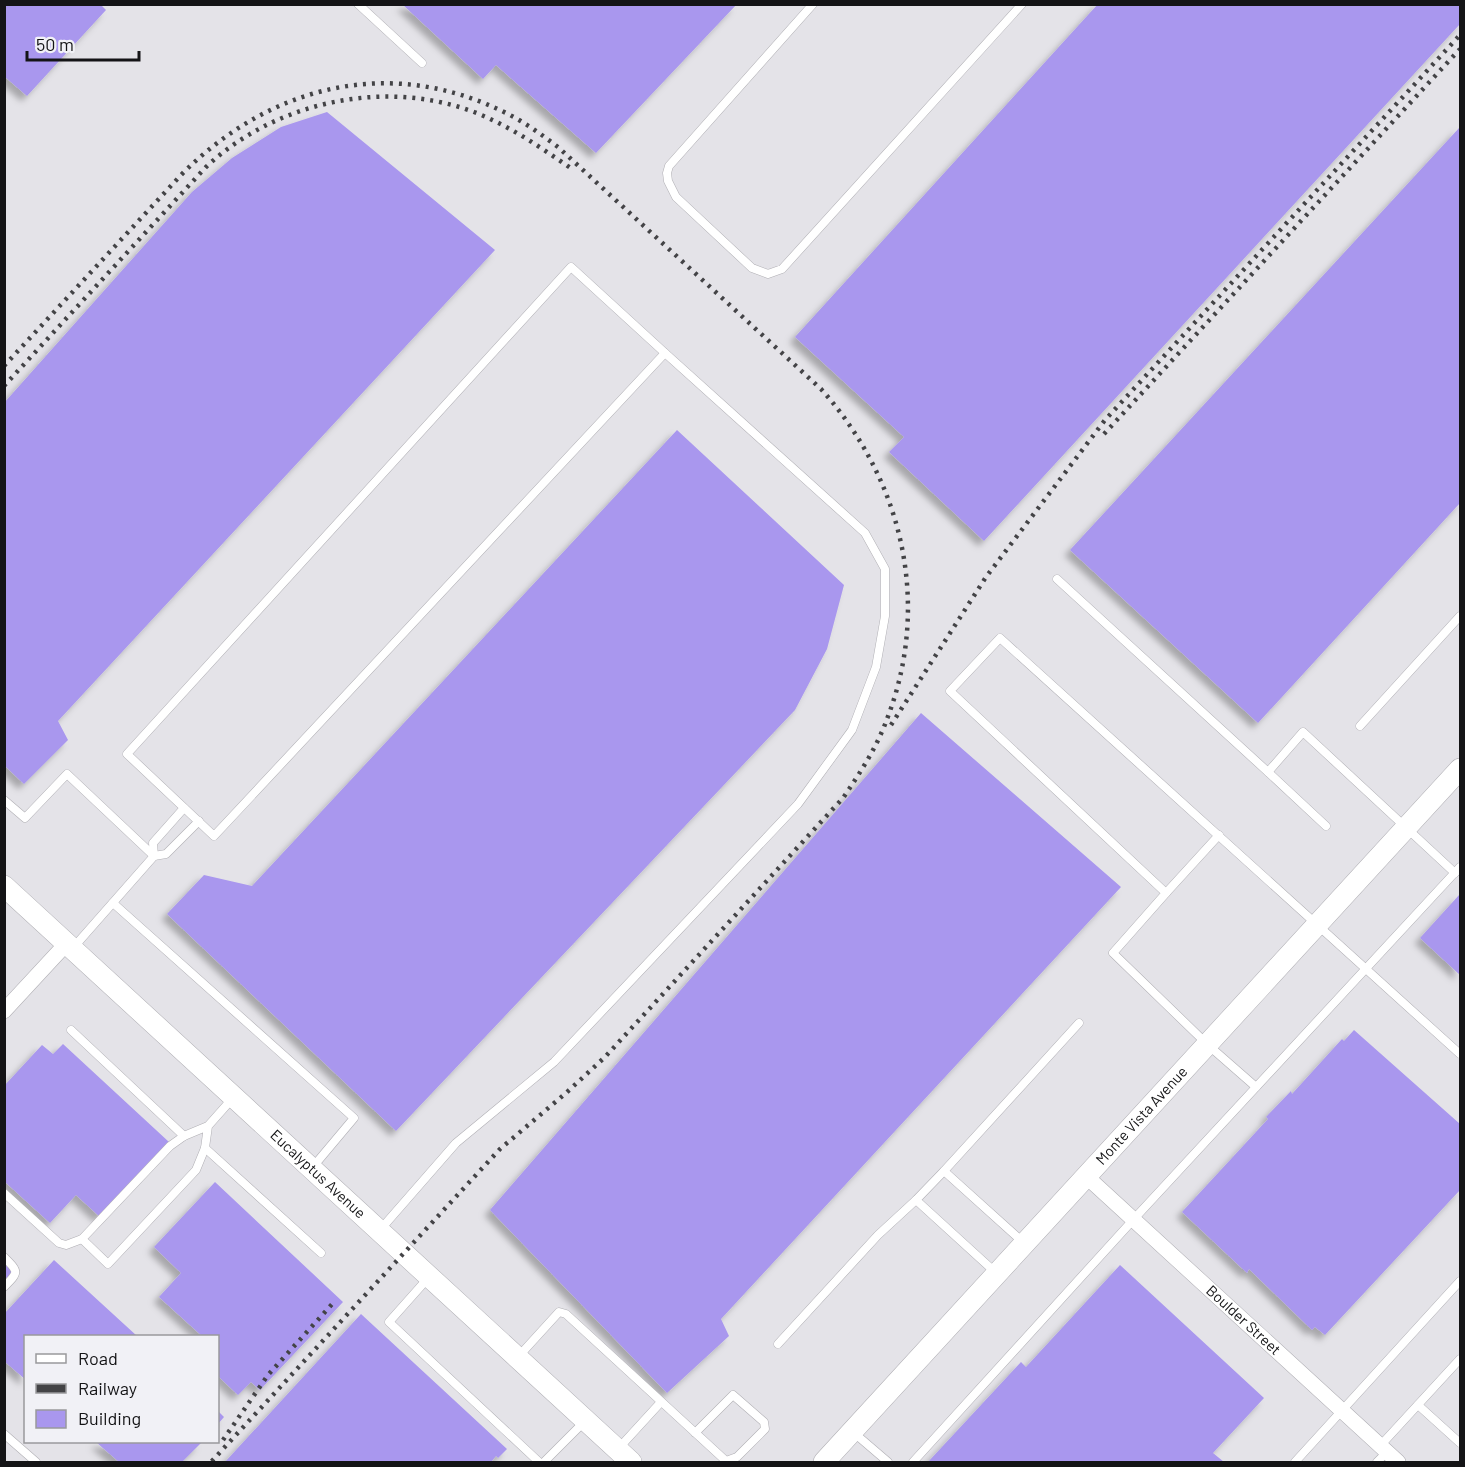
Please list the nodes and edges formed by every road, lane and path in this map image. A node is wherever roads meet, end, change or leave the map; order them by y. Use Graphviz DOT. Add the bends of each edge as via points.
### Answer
graph roads {
  1 [pos="358,4"];
  2 [pos="813,4"];
  3 [pos="1022,4"];
  4 [pos="422,63"];
  5 [pos="665,353"];
  6 [pos="1057,579"];
  7 [pos="1461,616"];
  8 [pos="1360,726"];
  9 [pos="1461,769"];
  10 [pos="1268,772"];
  11 [pos="4,800"];
  12 [pos="184,808"];
  13 [pos="199,821"];
  14 [pos="1326,826"];
  15 [pos="1408,827"];
  16 [pos="1219,835"];
  17 [pos="154,856"];
  18 [pos="1458,870"];
  19 [pos="4,886"];
  20 [pos="1166,893"];
  21 [pos="113,903"];
  22 [pos="1318,925"];
  23 [pos="69,946"];
  24 [pos="1366,970"];
  25 [pos="4,1011"];
  26 [pos="1079,1023"];
  27 [pos="71,1030"];
  28 [pos="1208,1045"];
  29 [pos="1461,1054"];
  30 [pos="1256,1088"];
  31 [pos="233,1098"];
  32 [pos="208,1126"];
  33 [pos="184,1136"];
  34 [pos="205,1148"];
  35 [pos="310,1169"];
  36 [pos="944,1171"];
  37 [pos="1087,1177"];
  38 [pos="4,1193"];
  39 [pos="916,1200"];
  40 [pos="1134,1220"];
  41 [pos="379,1231"];
  42 [pos="82,1239"];
  43 [pos="1025,1244"];
  44 [pos="321,1253"];
  45 [pos="4,1257"];
  46 [pos="997,1274"];
  47 [pos="429,1277"];
  48 [pos="1461,1281"];
  49 [pos="4,1287"];
  50 [pos="778,1344"];
  51 [pos="517,1358"];
  52 [pos="1461,1359"];
  53 [pos="661,1402"];
  54 [pos="1418,1405"];
  55 [pos="1341,1411"];
  56 [pos="585,1421"];
  57 [pos="853,1431"];
  58 [pos="696,1433"];
  59 [pos="4,1434"];
  60 [pos="1461,1443"];
  61 [pos="624,1456"];
  62 [pos="1386,1456"];
  63 [pos="36,1462"];
  64 [pos="539,1462"];
  65 [pos="544,1462"];
  66 [pos="824,1462"];
  67 [pos="888,1462"];
  68 [pos="913,1462"];
  69 [pos="1295,1462"];
  1 -- 4 [label="lane"];
  2 -- 3 [label="lane" via="669,166 667,173 676,197 752,268 768,274 782,269"];
  5 -- 12 [label="lane" via="571,267 127,754"];
  5 -- 13 [label="lane" via="214,836"];
  5 -- 41 [label="lane" via="865,533 885,569 885,616 876,667 852,730 798,804 554,1062 456,1143"];
  6 -- 10 [label="lane"];
  7 -- 8 [label="lane"];
  9 -- 15 [label="street, Monte Vista Avenue"];
  10 -- 14 [label="lane"];
  10 -- 15 [label="lane" via="1303,732"];
  11 -- 17 [label="lane" via="25,819 67,774"];
  12 -- 13 [label="lane"];
  12 -- 17 [label="lane" via="153,843"];
  13 -- 17 [label="lane" via="166,854"];
  15 -- 18 [label="lane"];
  15 -- 22 [label="street, Monte Vista Avenue"];
  16 -- 20 [label="lane"];
  16 -- 20 [label="lane" via="1000,638 950,691"];
  16 -- 22 [label="lane"];
  17 -- 21 [label="lane"];
  18 -- 24 [label="lane"];
  19 -- 23 [label="street, Eucalyptus Avenue"];
  20 -- 28 [label="lane" via="1113,953"];
  21 -- 23 [label="lane"];
  21 -- 35 [label="lane" via="354,1118"];
  22 -- 24 [label="lane"];
  22 -- 28 [label="street, Monte Vista Avenue"];
  23 -- 25 [label="street"];
  23 -- 31 [label="street, Eucalyptus Avenue"];
  24 -- 29 [label="lane"];
  24 -- 30 [label="lane"];
  26 -- 36 [label="lane"];
  27 -- 33 [label="lane"];
  28 -- 30 [label="lane"];
  28 -- 37 [label="street, Monte Vista Avenue"];
  30 -- 40 [label="lane"];
  31 -- 32 [label="lane"];
  31 -- 35 [label="street, Eucalyptus Avenue"];
  32 -- 33 [label="lane"];
  32 -- 34 [label="lane"];
  33 -- 42 [label="lane"];
  34 -- 42 [label="lane" via="196,1170 108,1264"];
  34 -- 44 [label="lane"];
  35 -- 41 [label="street, Eucalyptus Avenue"];
  36 -- 39 [label="lane"];
  36 -- 43 [label="lane"];
  37 -- 40 [label="street, Boulder Street"];
  37 -- 43 [label="street, Monte Vista Avenue"];
  38 -- 42 [label="lane" via="59,1243 66,1245"];
  39 -- 46 [label="lane"];
  39 -- 50 [label="lane" via="878,1235"];
  40 -- 55 [label="street, Boulder Street"];
  40 -- 68 [label="lane"];
  41 -- 47 [label="street, Eucalyptus Avenue"];
  43 -- 46 [label="street, Monte Vista Avenue"];
  45 -- 49 [label="lane" via="17,1272"];
  46 -- 57 [label="street, Monte Vista Avenue"];
  47 -- 51 [label="street, Eucalyptus Avenue"];
  47 -- 64 [label="lane" via="389,1322"];
  48 -- 55 [label="lane"];
  51 -- 53 [label="lane" via="559,1312 566,1314"];
  51 -- 56 [label="street, Eucalyptus Avenue"];
  52 -- 54 [label="lane"];
  53 -- 58 [label="lane"];
  53 -- 61 [label="lane"];
  54 -- 60 [label="lane"];
  54 -- 62 [label="lane"];
  55 -- 62 [label="street, Boulder Street"];
  55 -- 69 [label="lane"];
  56 -- 61 [label="street, Eucalyptus Avenue"];
  56 -- 65 [label="lane"];
  57 -- 66 [label="street, Monte Vista Avenue"];
  57 -- 67 [label="lane"];
  58 -- 58 [label="lane" via="726,1461 737,1458 765,1429 764,1422 733,1395"];
  59 -- 63 [label="lane"];
}
